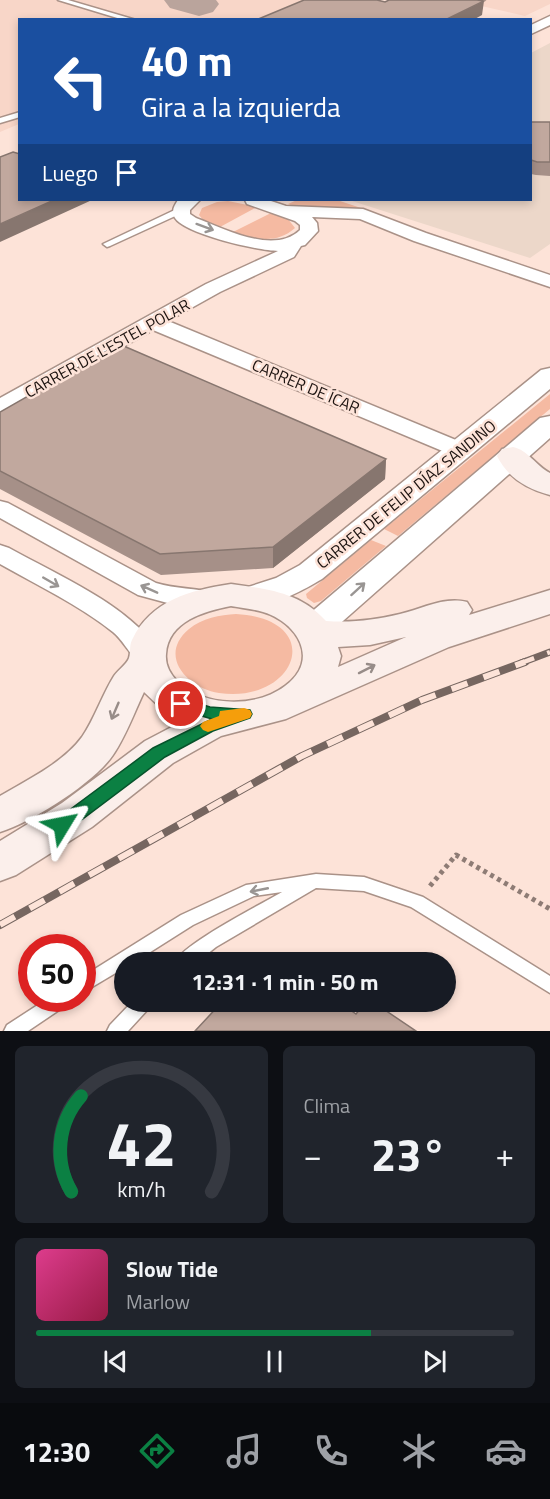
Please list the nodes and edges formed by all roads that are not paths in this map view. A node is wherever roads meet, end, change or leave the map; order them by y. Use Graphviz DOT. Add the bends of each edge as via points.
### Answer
graph roads {
  1 [pos="61,0"];
  2 [pos="126,18"];
  3 [pos="550,20"];
  4 [pos="532,29"];
  5 [pos="18,115"];
  6 [pos="0,121"];
  7 [pos="258,201"];
  8 [pos="186,205"];
  9 [pos="285,212"];
  10 [pos="309,231"];
  11 [pos="420,237"];
  12 [pos="237,239"];
  13 [pos="294,242"];
  14 [pos="106,244"];
  15 [pos="550,281"];
  16 [pos="213,288"];
  17 [pos="152,322"];
  18 [pos="550,376"];
  19 [pos="0,407"];
  20 [pos="550,424"];
  21 [pos="460,450"];
  22 [pos="513,456"];
  23 [pos="550,485"];
  24 [pos="0,508"];
  25 [pos="0,553"];
  26 [pos="550,581"];
  27 [pos="253,596"];
  28 [pos="206,599"];
  29 [pos="550,602"];
  30 [pos="315,630"];
  31 [pos="146,658"];
  32 [pos="293,699"];
  33 [pos="244,714"];
  34 [pos="0,816"];
  35 [pos="0,863"];
  36 [pos="316,881"];
  37 [pos="197,952"];
  38 [pos="96,977"];
  39 [pos="550,985"];
  40 [pos="42,1012"];
  41 [pos="134,1012"];
  42 [pos="14,1031"];
  43 [pos="116,1031"];
  1 -- 2 [label="lane"];
  3 -- 4 [label="street"];
  5 -- 6 [label="lane"];
  7 -- 9 [label="street"];
  8 -- 12 [label="street, one-way" via="182,216 190,222"];
  8 -- 14 [label="lane"];
  9 -- 10 [label="street" via="301,217"];
  9 -- 11 [label="street" via="363,214"];
  10 -- 11 [label="street" via="353,224"];
  10 -- 13 [label="street, CARRER DE L'ESTEL POLAR"];
  11 -- 15 [label="street"];
  12 -- 13 [label="street" via="264,246"];
  12 -- 16 [label="street, CARRER DE L'ESTEL POLAR" via="236,267"];
  13 -- 16 [label="street, CARRER DE L'ESTEL POLAR" via="288,253"];
  16 -- 17 [label="street, CARRER DE L'ESTEL POLAR"];
  17 -- 19 [label="street, CARRER DE L'ESTEL POLAR"];
  17 -- 21 [label="street, CARRER DE ÍCAR"];
  18 -- 21 [label="street, CARRER DE FELIP DÍAZ SANDINO"];
  20 -- 22 [label="street"];
  21 -- 27 [label="street, CARRER DE FELIP DÍAZ SANDINO" via="311,572"];
  22 -- 23 [label="main road" via="516,465"];
  30 -- 22 [label="street, one-way"];
  28 -- 24 [label="street, one-way" via="175,597 147,589"];
  25 -- 31 [label="street, one-way" via="108,615 125,628"];
  26 -- 30 [label="main road" via="370,633 344,636"];
  27 -- 28 [label="main road"];
  27 -- 30 [label="main road" via="294,610"];
  28 -- 31 [label="main road" via="165,620 150,639"];
  32 -- 29 [label="main road, one-way" via="436,638"];
  30 -- 32 [label="main road" via="322,646 321,664 312,682"];
  31 -- 33 [label="main road" via="156,684 181,704 209,713"];
  31 -- 34 [label="main road, one-way" via="87,759"];
  32 -- 33 [label="main road"];
  33 -- 35 [label="main road" via="207,726 159,752 77,815"];
  36 -- 37 [label="lane"];
  36 -- 38 [label="lane, one-way" via="252,890 187,920"];
  36 -- 39 [label="lane" via="364,884 417,902"];
  40 -- 42 [label="lane"];
  41 -- 43 [label="lane"];
}
